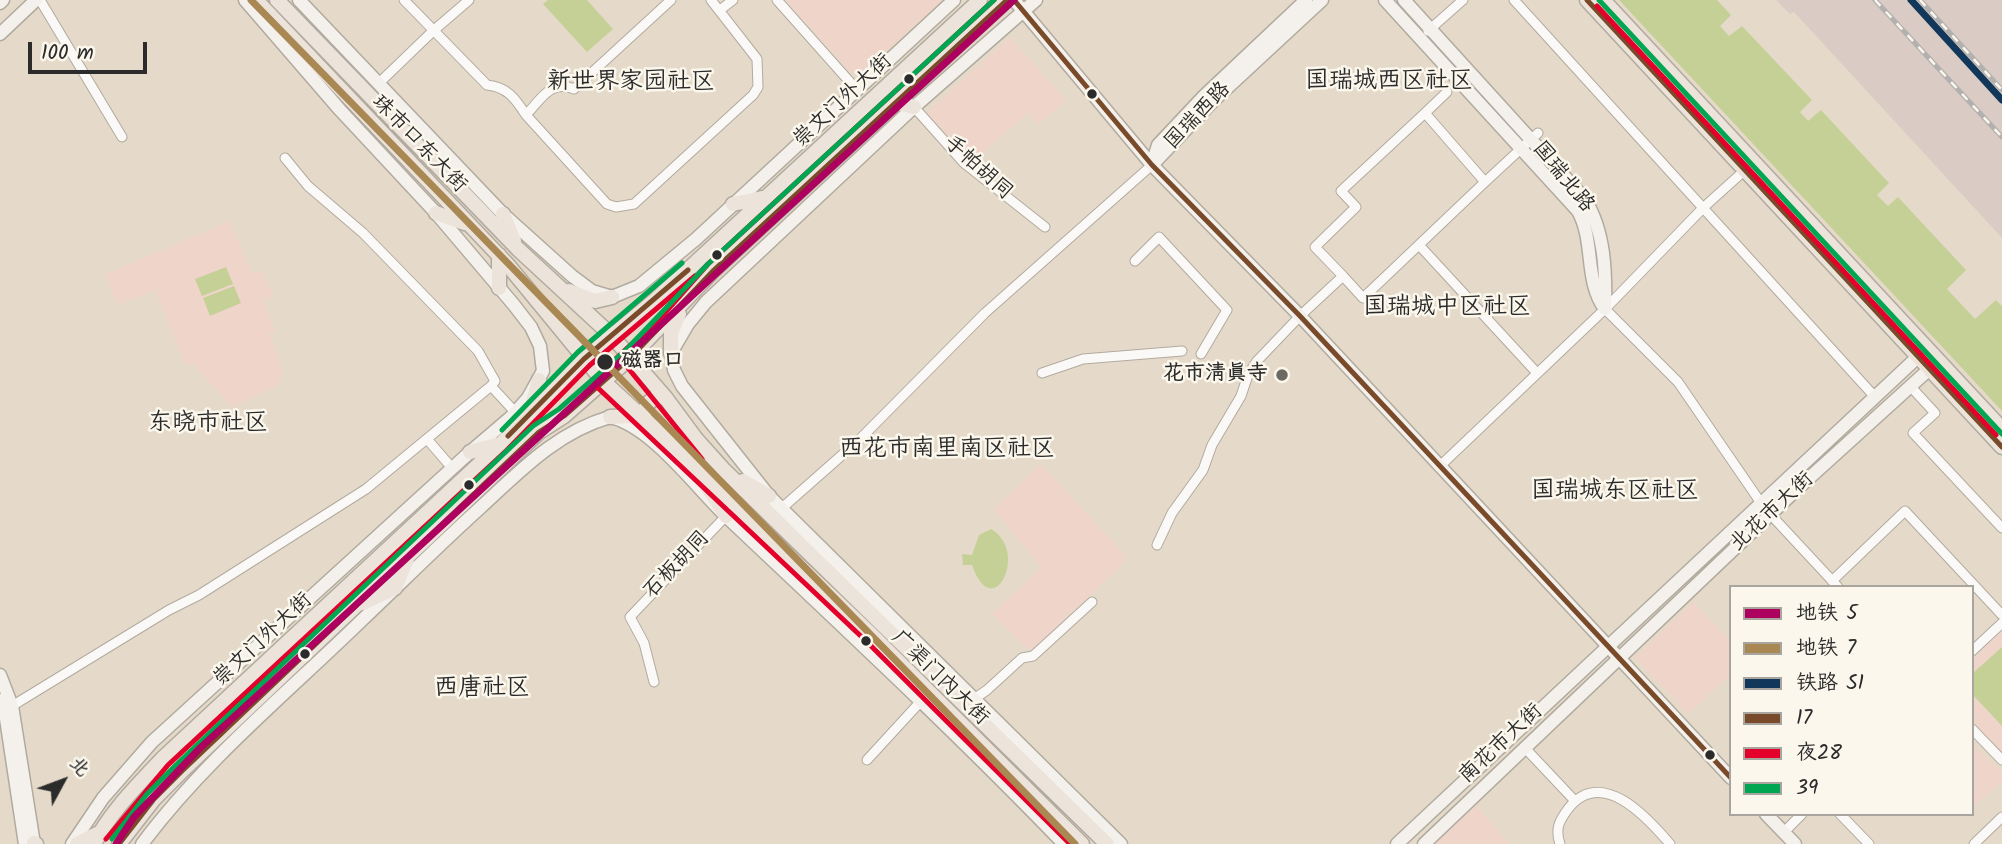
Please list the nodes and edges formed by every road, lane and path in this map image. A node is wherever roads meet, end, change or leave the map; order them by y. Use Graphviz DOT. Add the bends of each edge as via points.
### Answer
graph roads {
  1 [pos="38,0"];
  2 [pos="246,0"];
  3 [pos="256,0"];
  4 [pos="277,0"];
  5 [pos="299,0"];
  6 [pos="404,0"];
  7 [pos="469,0"];
  8 [pos="671,0"];
  9 [pos="711,0"];
  10 [pos="733,0"];
  11 [pos="777,0"];
  12 [pos="954,0"];
  13 [pos="980,0"];
  14 [pos="1007,0"];
  15 [pos="1014,0"];
  16 [pos="1036,0"];
  17 [pos="1306,0"];
  18 [pos="1322,0"];
  19 [pos="1385,0"];
  20 [pos="1404,0"];
  21 [pos="1463,0"];
  22 [pos="1514,0"];
  23 [pos="1587,0"];
  24 [pos="1604,0"];
  25 [pos="720,10"];
  26 [pos="1024,12"];
  27 [pos="433,31"];
  28 [pos="1426,33"];
  29 [pos="0,34"];
  30 [pos="378,85"];
  31 [pos="858,90"];
  32 [pos="1447,92"];
  33 [pos="895,102"];
  34 [pos="914,107"];
  35 [pos="1425,113"];
  36 [pos="526,115"];
  37 [pos="122,137"];
  38 [pos="1530,140"];
  39 [pos="285,158"];
  40 [pos="1152,165"];
  41 [pos="1745,170"];
  42 [pos="1485,182"];
  43 [pos="768,197"];
  44 [pos="733,204"];
  45 [pos="1704,207"];
  46 [pos="436,213"];
  47 [pos="503,214"];
  48 [pos="469,225"];
  49 [pos="1045,227"];
  50 [pos="1419,245"];
  51 [pos="518,249"];
  52 [pos="499,255"];
  53 [pos="1135,261"];
  54 [pos="1343,276"];
  55 [pos="499,288"];
  56 [pos="561,288"];
  57 [pos="612,297"];
  58 [pos="688,299"];
  59 [pos="575,301"];
  60 [pos="654,301"];
  61 [pos="1605,309"];
  62 [pos="1300,316"];
  63 [pos="553,318"];
  64 [pos="669,321"];
  65 [pos="611,335"];
  66 [pos="1182,351"];
  67 [pos="671,353"];
  68 [pos="1922,353"];
  69 [pos="1201,354"];
  70 [pos="631,357"];
  71 [pos="584,359"];
  72 [pos="1934,365"];
  73 [pos="1042,373"];
  74 [pos="1537,373"];
  75 [pos="539,380"];
  76 [pos="604,382"];
  77 [pos="491,387"];
  78 [pos="1911,387"];
  79 [pos="545,397"];
  80 [pos="665,397"];
  81 [pos="1875,397"];
  82 [pos="522,413"];
  83 [pos="564,416"];
  84 [pos="610,417"];
  85 [pos="645,418"];
  86 [pos="2002,429"];
  87 [pos="426,439"];
  88 [pos="501,444"];
  89 [pos="2002,447"];
  90 [pos="470,452"];
  91 [pos="693,464"];
  92 [pos="1439,467"];
  93 [pos="452,468"];
  94 [pos="723,469"];
  95 [pos="769,496"];
  96 [pos="1761,503"];
  97 [pos="782,508"];
  98 [pos="1771,515"];
  99 [pos="726,516"];
  100 [pos="2002,528"];
  101 [pos="1157,545"];
  102 [pos="410,554"];
  103 [pos="1835,584"];
  104 [pos="395,587"];
  105 [pos="1092,602"];
  106 [pos="349,610"];
  107 [pos="2002,615"];
  108 [pos="2002,623"];
  109 [pos="1608,647"];
  110 [pos="1974,650"];
  111 [pos="1618,659"];
  112 [pos="0,675"];
  113 [pos="654,682"];
  114 [pos="208,692"];
  115 [pos="974,699"];
  116 [pos="0,700"];
  117 [pos="922,700"];
  118 [pos="12,706"];
  119 [pos="218,706"];
  120 [pos="1974,731"];
  121 [pos="1525,748"];
  122 [pos="867,760"];
  123 [pos="2002,760"];
  124 [pos="1729,776"];
  125 [pos="1575,801"];
  126 [pos="1768,816"];
  127 [pos="1800,816"];
  128 [pos="1842,816"];
  129 [pos="2002,817"];
  130 [pos="1784,832"];
  131 [pos="97,839"];
  132 [pos="25,844"];
  133 [pos="35,844"];
  134 [pos="74,844"];
  135 [pos="119,844"];
  136 [pos="142,844"];
  137 [pos="1064,844"];
  138 [pos="1082,844"];
  139 [pos="1107,844"];
  140 [pos="1121,844"];
  141 [pos="1397,844"];
  142 [pos="1424,844"];
  143 [pos="1560,844"];
  144 [pos="1670,844"];
  145 [pos="1795,844"];
  146 [pos="1869,844"];
  147 [pos="1974,844"];
  1 -- 29 [label="street"];
  1 -- 37 [label="street"];
  2 -- 46 [label="street, 珠市口东大街"];
  3 -- 48 [label="main road, 珠市口东大街"];
  4 -- 51 [label="main road, 珠市口东大街"];
  5 -- 30 [label="street, 珠市口东大街"];
  6 -- 27 [label="street"];
  7 -- 27 [label="street"];
  8 -- 36 [label="street" via="574,89 564,84 552,87"];
  9 -- 25 [label="street"];
  10 -- 25 [label="street"];
  11 -- 31 [label="street"];
  12 -- 31 [label="street, 崇文门外大街"];
  13 -- 43 [label="main road, 崇文门外大街"];
  14 -- 33 [label="main road, 崇文门外大街"];
  15 -- 26 [label="street"];
  16 -- 26 [label="street"];
  17 -- 40 [label="street, 国瑞西路" via="1158,145"];
  18 -- 40 [label="street, 国瑞西路"];
  19 -- 38 [label="street, 国瑞北路"];
  20 -- 28 [label="street, 国瑞北路"];
  21 -- 28 [label="street"];
  22 -- 45 [label="street"];
  23 -- 41 [label="main road"];
  24 -- 68 [label="main road"];
  25 -- 36 [label="street" via="757,59 758,87 634,204 607,204"];
  26 -- 34 [label="street"];
  26 -- 40 [label="street"];
  27 -- 30 [label="street"];
  27 -- 36 [label="street" via="486,85 501,86 516,98"];
  28 -- 38 [label="street, 国瑞北路"];
  30 -- 47 [label="street, 珠市口东大街"];
  31 -- 44 [label="street, 崇文门外大街"];
  32 -- 35 [label="street"];
  33 -- 34 [label="main road"];
  33 -- 58 [label="main road, 崇文门外大街"];
  34 -- 49 [label="street, 手帕胡同" via="964,163"];
  34 -- 67 [label="street" via="706,302"];
  35 -- 42 [label="street"];
  35 -- 54 [label="street" via="1341,191 1356,207 1315,247"];
  38 -- 42 [label="street"];
  38 -- 61 [label="street, 国瑞北路" via="1583,219 1596,297"];
  39 -- 77 [label="street" via="308,186 363,233 478,351 495,381"];
  40 -- 62 [label="street"];
  40 -- 97 [label="street" via="985,313 858,441"];
  41 -- 45 [label="street"];
  41 -- 68 [label="main road"];
  42 -- 50 [label="street"];
  43 -- 44 [label="main road"];
  43 -- 60 [label="main road, 崇文门外大街"];
  44 -- 57 [label="street, 崇文门外大街" via="639,286"];
  45 -- 61 [label="street"];
  45 -- 81 [label="street"];
  46 -- 48 [label="main road"];
  46 -- 55 [label="street, 珠市口东大街"];
  47 -- 51 [label="main road"];
  47 -- 57 [label="street, 珠市口东大街" via="572,276 592,291"];
  48 -- 52 [label="main road, 珠市口东大街"];
  50 -- 54 [label="street" via="1363,298"];
  50 -- 74 [label="street"];
  51 -- 56 [label="main road, 珠市口东大街"];
  52 -- 55 [label="main road"];
  52 -- 63 [label="main road, 珠市口东大街"];
  53 -- 69 [label="street" via="1159,237 1227,310"];
  54 -- 62 [label="street"];
  55 -- 75 [label="street, 珠市口东大街" via="531,327 540,346 544,361"];
  56 -- 57 [label="main road" via="596,302"];
  56 -- 59 [label="main road, 珠市口东大街"];
  58 -- 64 [label="main road, 崇文门外大街"];
  58 -- 67 [label="main road" via="671,334"];
  59 -- 63 [label="main road" via="569,314"];
  59 -- 65 [label="main road, 珠市口东大街"];
  60 -- 64 [label="main road" via="659,316"];
  60 -- 65 [label="main road, 崇文门外大街"];
  61 -- 74 [label="street"];
  61 -- 96 [label="street" via="1678,382"];
  62 -- 92 [label="street"];
  62 -- 101 [label="street" via="1252,368 1203,470 1172,513"];
  63 -- 71 [label="main road, 珠市口东大街"];
  64 -- 70 [label="main road, 崇文门外大街"];
  65 -- 70 [label="main road, 广渠门内大街"];
  65 -- 71 [label="main road, 崇文门外大街"];
  66 -- 73 [label="street" via="1083,359"];
  67 -- 95 [label="street, 广渠门内大街" via="682,386"];
  68 -- 72 [label="main road"];
  68 -- 81 [label="street, 北花市大街"];
  70 -- 76 [label="main road, 崇文门外大街"];
  70 -- 80 [label="main road, 广渠门内大街"];
  71 -- 76 [label="main road, 珠市口东大街"];
  71 -- 79 [label="main road, 崇文门外大街"];
  72 -- 78 [label="street, 北花市大街"];
  72 -- 86 [label="main road"];
  72 -- 89 [label="main road"];
  74 -- 92 [label="street"];
  75 -- 82 [label="main road"];
  76 -- 83 [label="main road, 崇文门外大街"];
  76 -- 85 [label="main road, 广渠门内大街"];
  77 -- 82 [label="street"];
  77 -- 87 [label="street"];
  78 -- 98 [label="street, 北花市大街"];
  78 -- 100 [label="street" via="1935,413 1913,433"];
  79 -- 82 [label="main road, 崇文门外大街"];
  79 -- 83 [label="main road" via="563,401"];
  80 -- 85 [label="main road" via="652,399 644,410"];
  80 -- 94 [label="main road, 广渠门内大街"];
  81 -- 96 [label="street, 北花市大街"];
  82 -- 88 [label="main road, 崇文门外大街"];
  82 -- 90 [label="street, 崇文门外大街"];
  83 -- 102 [label="main road, 崇文门外大街" via="539,432"];
  84 -- 85 [label="main road"];
  84 -- 99 [label="street, 广渠门内大街" via="651,439"];
  84 -- 104 [label="street" via="554,442"];
  85 -- 91 [label="main road, 广渠门内大街"];
  87 -- 93 [label="street"];
  87 -- 118 [label="street" via="366,489"];
  88 -- 90 [label="main road"];
  88 -- 119 [label="main road, 崇文门外大街"];
  90 -- 93 [label="street, 崇文门外大街"];
  91 -- 99 [label="main road"];
  91 -- 138 [label="main road, 广渠门内大街"];
  92 -- 109 [label="street"];
  93 -- 114 [label="street, 崇文门外大街"];
  94 -- 95 [label="main road"];
  94 -- 139 [label="main road, 广渠门内大街"];
  95 -- 97 [label="street, 广渠门内大街"];
  96 -- 109 [label="street, 北花市大街"];
  97 -- 115 [label="street, 广渠门内大街"];
  98 -- 103 [label="street"];
  98 -- 111 [label="street, 北花市大街"];
  99 -- 113 [label="street, 石板胡同" via="630,617 644,643"];
  99 -- 117 [label="street, 广渠门内大街"];
  102 -- 104 [label="main road"];
  102 -- 106 [label="main road, 崇文门外大街"];
  103 -- 107 [label="street" via="1905,511"];
  104 -- 106 [label="main road"];
  104 -- 136 [label="street" via="216,757"];
  105 -- 115 [label="street" via="1033,656 1021,658"];
  106 -- 135 [label="main road, 崇文门外大街" via="154,799"];
  108 -- 110 [label="street"];
  109 -- 111 [label="street"];
  109 -- 141 [label="street, 南花市大街"];
  111 -- 121 [label="street, 南花市大街"];
  111 -- 124 [label="street"];
  112 -- 118 [label="street"];
  114 -- 119 [label="street"];
  114 -- 134 [label="street, 崇文门外大街" via="124,772"];
  115 -- 140 [label="street, 广渠门内大街"];
  116 -- 132 [label="street"];
  117 -- 122 [label="street"];
  117 -- 137 [label="street, 广渠门内大街"];
  118 -- 133 [label="street"];
  119 -- 131 [label="main road, 崇文门外大街" via="162,759"];
  120 -- 123 [label="street"];
  121 -- 125 [label="street"];
  121 -- 142 [label="street, 南花市大街"];
  125 -- 143 [label="street" via="1556,832"];
  125 -- 144 [label="street" via="1588,792 1606,793 1643,813"];
  126 -- 130 [label="street"];
  127 -- 130 [label="street"];
  128 -- 146 [label="street"];
  129 -- 147 [label="street"];
  130 -- 145 [label="street"];
  131 -- 134 [label="main road"];
}
